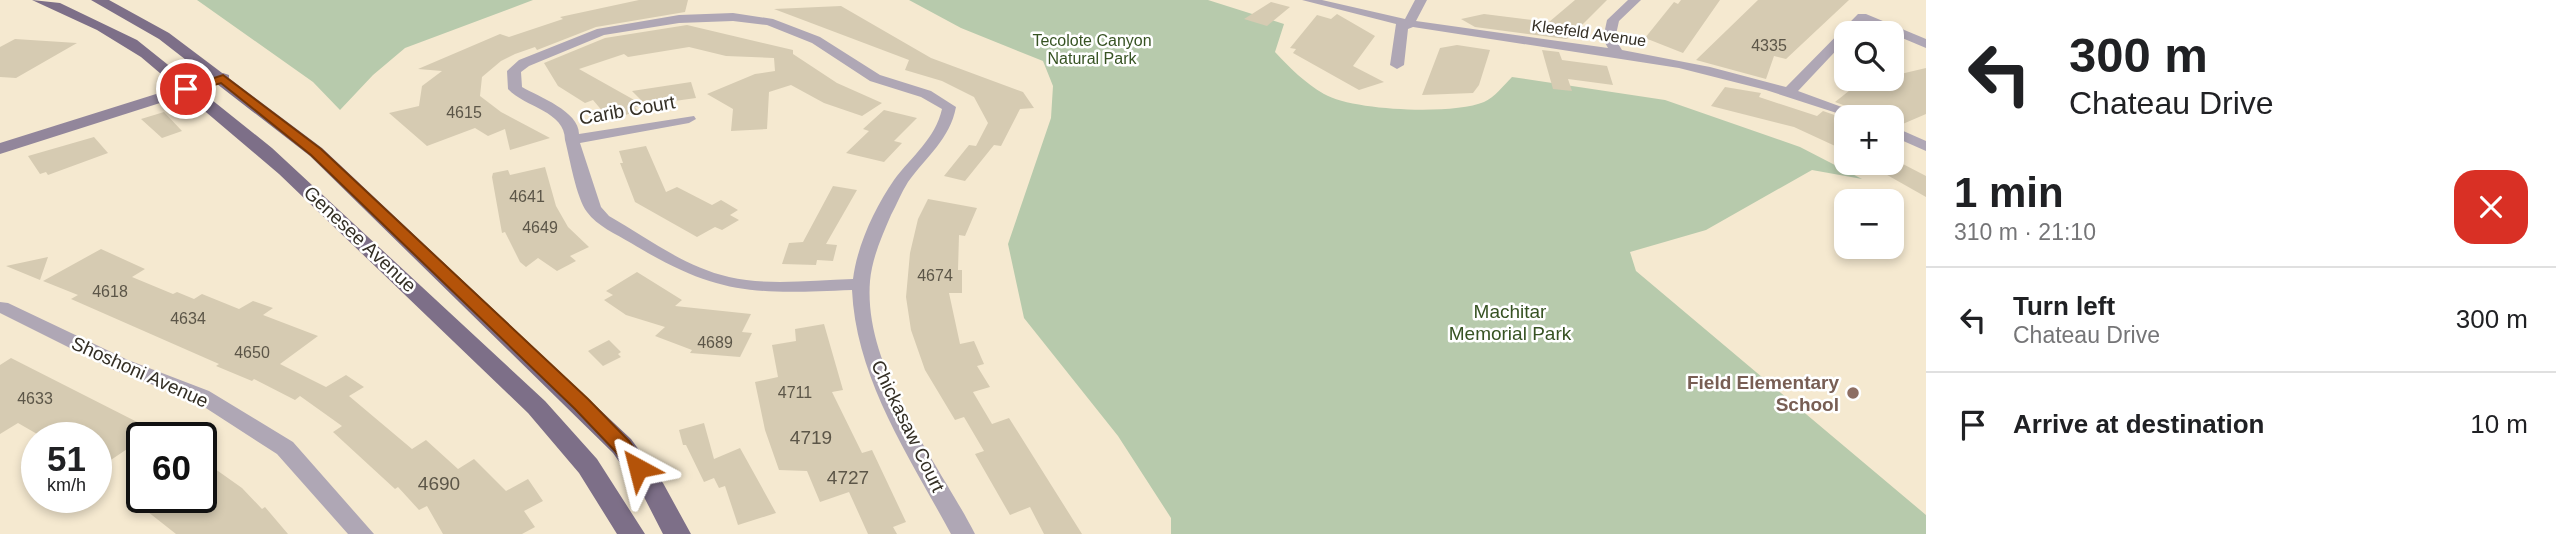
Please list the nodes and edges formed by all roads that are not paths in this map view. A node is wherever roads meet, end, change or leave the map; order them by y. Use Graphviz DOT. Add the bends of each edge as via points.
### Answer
graph roads {
  1 [pos="39,0"];
  2 [pos="98,0"];
  3 [pos="1308,0"];
  4 [pos="1421,0"];
  5 [pos="1635,0"];
  6 [pos="1405,24"];
  7 [pos="1926,44"];
  8 [pos="1617,53"];
  9 [pos="1396,65"];
  10 [pos="223,78"];
  11 [pos="186,89"];
  12 [pos="1788,92"];
  13 [pos="1834,108"];
  14 [pos="689,118"];
  15 [pos="1904,136"];
  16 [pos="572,140"];
  17 [pos="1926,147"];
  18 [pos="0,149"];
  19 [pos="861,284"];
  20 [pos="2,307"];
  21 [pos="362,534"];
  22 [pos="631,534"];
  23 [pos="677,534"];
  24 [pos="963,534"];
  1 -- 11 [label="main road, Genesee Avenue" via="96,22 161,64"];
  2 -- 10 [label="main road, Genesee Avenue" via="155,31"];
  3 -- 6 [label="street, Kleefeld Avenue"];
  4 -- 6 [label="street"];
  5 -- 8 [label="street" via="1614,20 1609,38"];
  6 -- 8 [label="street, Kleefeld Avenue"];
  6 -- 9 [label="street"];
  7 -- 12 [label="street" via="1862,17"];
  8 -- 12 [label="street, Kleefeld Avenue" via="1708,70"];
  10 -- 11 [label="street"];
  10 -- 23 [label="main road, Genesee Avenue" via="316,152 581,404 630,457"];
  11 -- 18 [label="street"];
  11 -- 22 [label="main road, Genesee Avenue" via="265,151 550,421 593,470"];
  12 -- 13 [label="street, Kleefeld Avenue"];
  14 -- 16 [label="street, Carib Court"];
  15 -- 17 [label="street"];
  16 -- 19 [label="street" via="593,209 693,270 757,287"];
  16 -- 19 [label="street, Chickasaw Court" via="572,128 563,117 515,89 514,71 601,32 680,19 769,22 816,40 851,65 926,94 949,107 947,125 900,180 872,241"];
  19 -- 24 [label="street, Chickasaw Court" via="864,333 888,393"];
  20 -- 21 [label="street, Shoshoni Avenue" via="121,365 202,396 285,448"];
}
